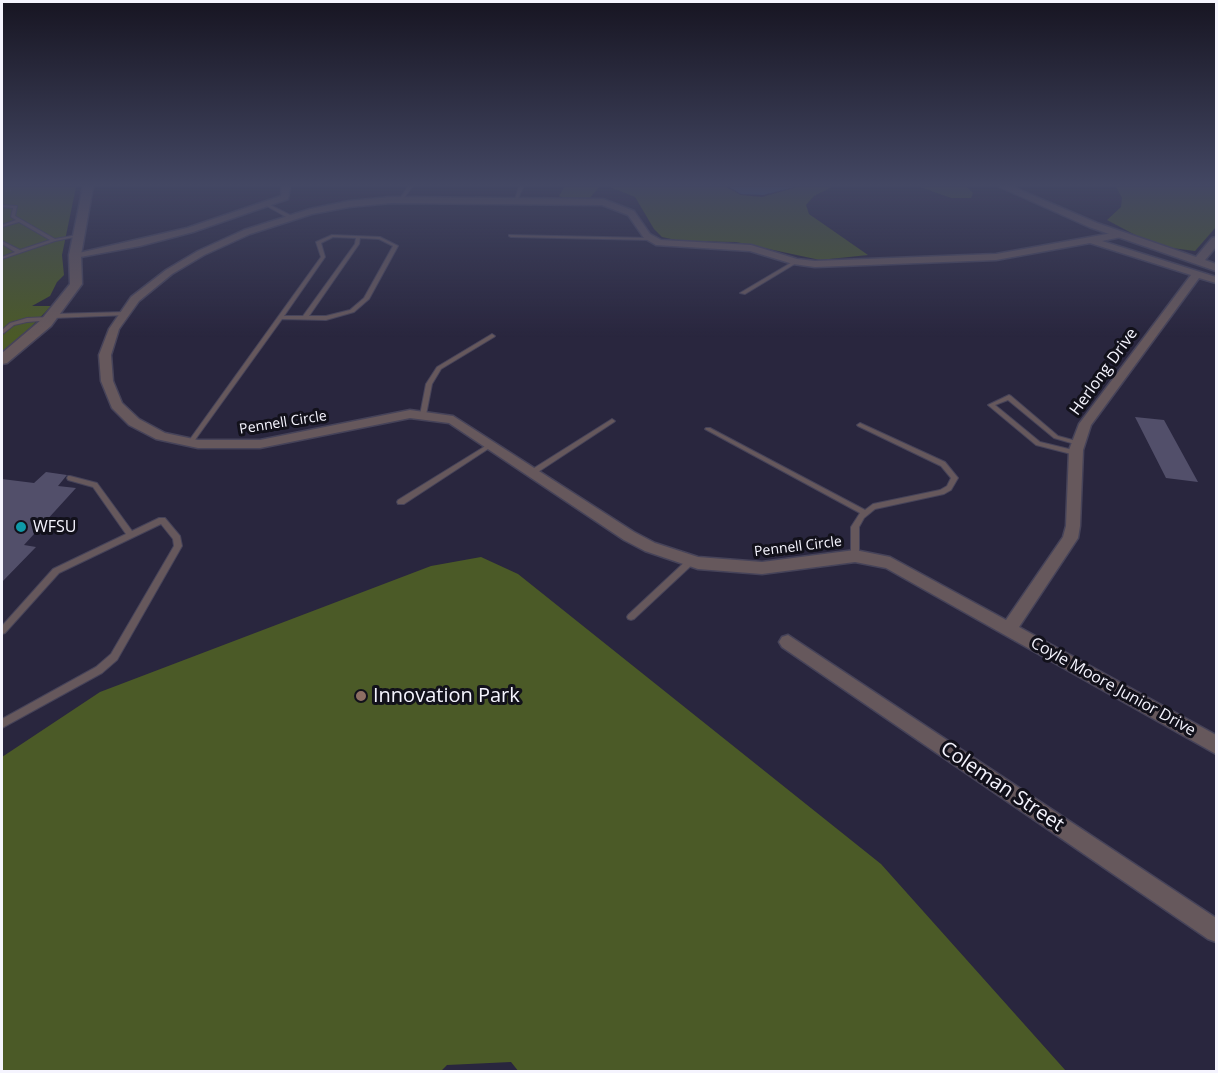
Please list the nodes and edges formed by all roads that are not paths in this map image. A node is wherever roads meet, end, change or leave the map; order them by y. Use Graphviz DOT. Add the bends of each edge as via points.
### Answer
graph roads {
  1 [pos="49,237"];
  2 [pos="71,237"];
  3 [pos="77,237"];
  4 [pos="164,237"];
  5 [pos="234,237"];
  6 [pos="329,237"];
  7 [pos="358,237"];
  8 [pos="380,237"];
  9 [pos="561,237"];
  10 [pos="1106,237"];
  11 [pos="1123,237"];
  12 [pos="650,239"];
  13 [pos="54,240"];
  14 [pos="1089,240"];
  15 [pos="1216,240"];
  16 [pos="2,242"];
  17 [pos="19,252"];
  18 [pos="75,255"];
  19 [pos="2,258"];
  20 [pos="796,262"];
  21 [pos="1198,267"];
  22 [pos="1216,268"];
  23 [pos="1216,280"];
  24 [pos="743,293"];
  25 [pos="124,314"];
  26 [pos="52,317"];
  27 [pos="281,317"];
  28 [pos="305,318"];
  29 [pos="2,332"];
  30 [pos="492,336"];
  31 [pos="2,360"];
  32 [pos="423,415"];
  33 [pos="612,421"];
  34 [pos="860,425"];
  35 [pos="708,429"];
  36 [pos="190,443"];
  37 [pos="492,444"];
  38 [pos="1077,448"];
  39 [pos="533,472"];
  40 [pos="70,478"];
  41 [pos="400,502"];
  42 [pos="865,513"];
  43 [pos="130,535"];
  44 [pos="855,556"];
  45 [pos="691,561"];
  46 [pos="630,617"];
  47 [pos="1009,629"];
  48 [pos="2,631"];
  49 [pos="788,642"];
  50 [pos="2,724"];
  51 [pos="1216,745"];
  52 [pos="1216,931"];
  1 -- 13 [label="lane"];
  2 -- 13 [label="lane"];
  3 -- 18 [label="street"];
  4 -- 18 [label="street"];
  5 -- 25 [label="street, Pennell Circle" via="186,261 143,292"];
  6 -- 27 [label="lane" via="318,242 323,257"];
  7 -- 28 [label="lane"];
  8 -- 28 [label="lane" via="396,246 366,299 352,311 326,318"];
  9 -- 12 [label="lane"];
  10 -- 14 [label="street"];
  11 -- 21 [label="street"];
  12 -- 20 [label="street" via="666,244 751,248"];
  13 -- 17 [label="lane"];
  14 -- 20 [label="street" via="987,257"];
  14 -- 21 [label="street"];
  15 -- 21 [label="street"];
  16 -- 17 [label="lane"];
  17 -- 19 [label="lane"];
  18 -- 26 [label="street" via="76,284"];
  20 -- 24 [label="lane"];
  21 -- 22 [label="street"];
  21 -- 23 [label="street"];
  21 -- 38 [label="street, Herlong Drive" via="1085,424"];
  25 -- 26 [label="lane"];
  25 -- 36 [label="street, Pennell Circle" via="105,355 113,399 124,415 147,430"];
  26 -- 29 [label="lane" via="18,322"];
  26 -- 31 [label="street"];
  27 -- 28 [label="lane"];
  27 -- 36 [label="lane"];
  30 -- 32 [label="lane" via="439,368 429,384"];
  32 -- 36 [label="street, Pennell Circle" via="394,416 260,444"];
  32 -- 37 [label="street, Pennell Circle" via="453,420"];
  33 -- 39 [label="lane"];
  34 -- 42 [label="lane" via="943,464 955,478 942,492 878,505"];
  35 -- 42 [label="lane"];
  37 -- 39 [label="street, Pennell Circle"];
  37 -- 41 [label="lane"];
  38 -- 38 [label="lane" via="1038,444 990,405 1009,397 1056,437"];
  38 -- 47 [label="street, Herlong Drive" via="1070,538"];
  39 -- 45 [label="street, Pennell Circle" via="629,536"];
  40 -- 43 [label="lane" via="95,485"];
  42 -- 44 [label="lane" via="855,527"];
  43 -- 48 [label="lane" via="56,572"];
  43 -- 50 [label="lane" via="162,520 177,538 178,546 114,657 99,670"];
  44 -- 45 [label="street, Pennell Circle" via="762,568 720,567"];
  44 -- 47 [label="street, Pennell Circle" via="908,571"];
  45 -- 46 [label="lane"];
  47 -- 51 [label="street, Coyle Moore Junior Drive"];
  49 -- 52 [label="street, Coleman Street"];
}
